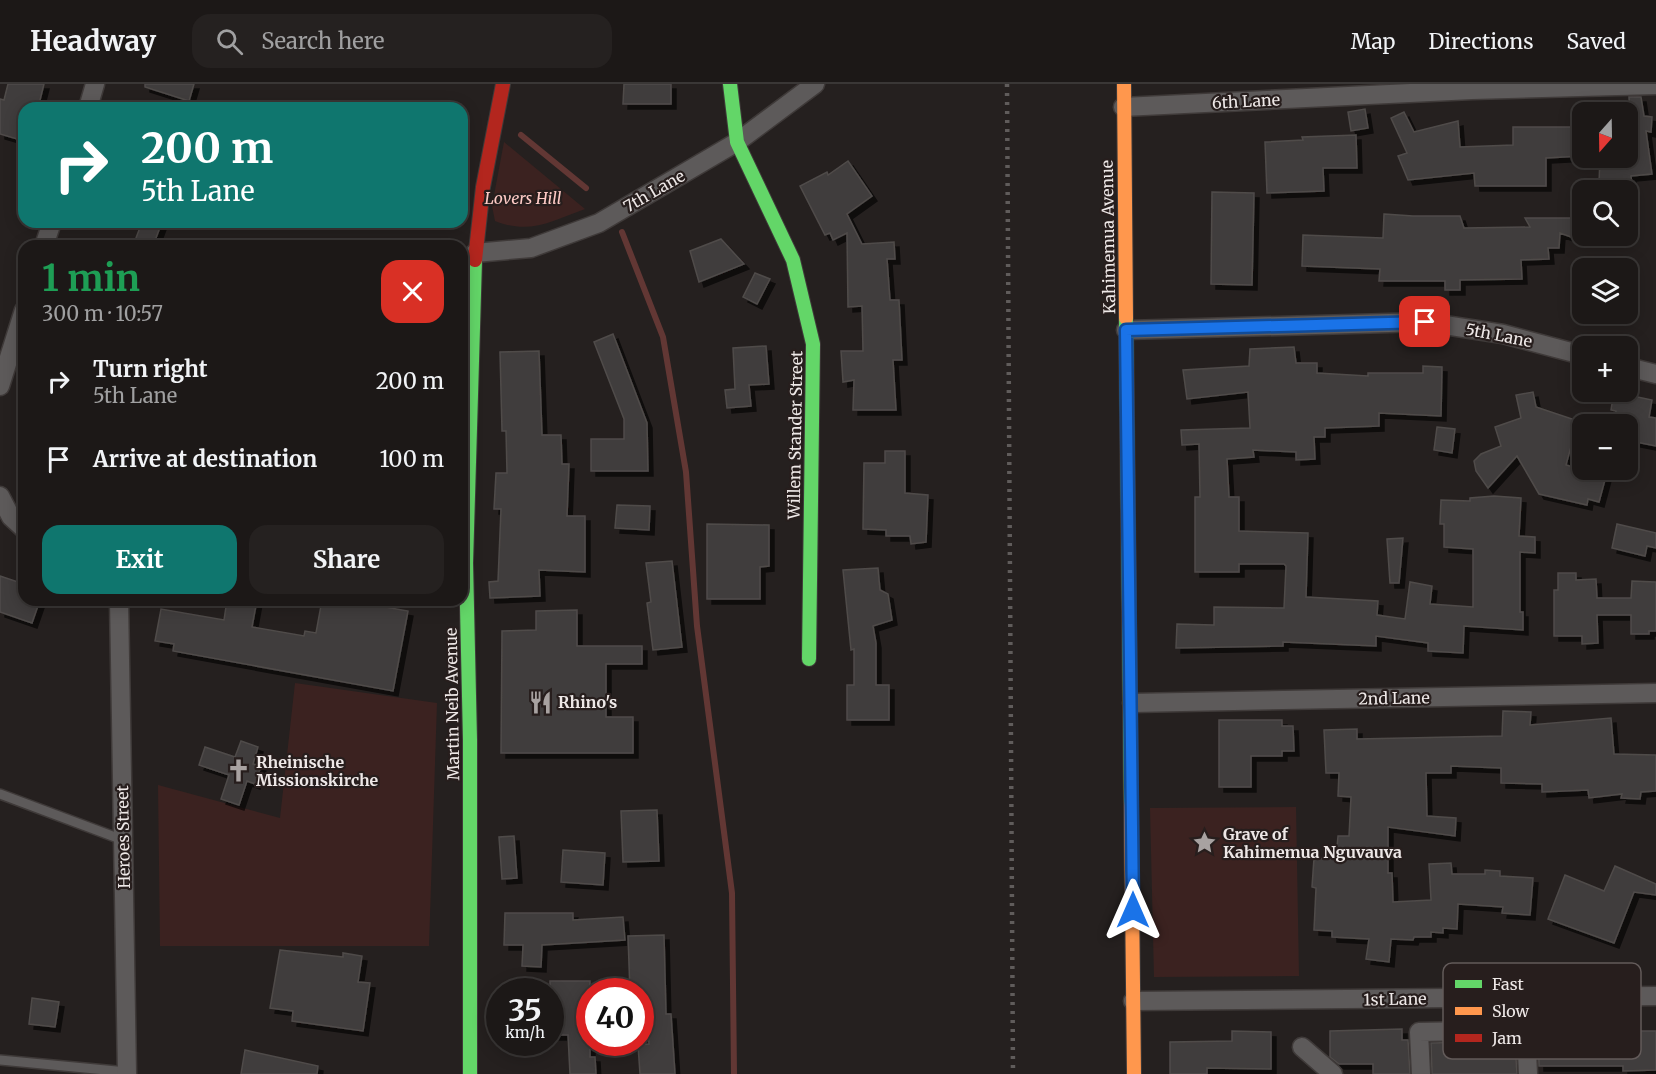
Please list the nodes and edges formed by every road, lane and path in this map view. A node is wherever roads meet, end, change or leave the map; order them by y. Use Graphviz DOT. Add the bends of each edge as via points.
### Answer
graph roads {
  1 [pos="95,84"];
  2 [pos="503,84"];
  3 [pos="730,84"];
  4 [pos="815,84"];
  5 [pos="1124,84"];
  6 [pos="1656,86"];
  7 [pos="90,102"];
  8 [pos="1123,107"];
  9 [pos="737,142"];
  10 [pos="475,253"];
  11 [pos="18,329"];
  12 [pos="1126,330"];
  13 [pos="1572,352"];
  14 [pos="1638,370"];
  15 [pos="1656,374"];
  16 [pos="0,386"];
  17 [pos="468,450"];
  18 [pos="0,496"];
  19 [pos="18,524"];
  20 [pos="119,606"];
  21 [pos="465,606"];
  22 [pos="808,659"];
  23 [pos="1656,693"];
  24 [pos="1132,703"];
  25 [pos="0,794"];
  26 [pos="123,840"];
  27 [pos="1641,996"];
  28 [pos="1656,996"];
  29 [pos="1443,998"];
  30 [pos="1133,1001"];
  31 [pos="1443,1032"];
  32 [pos="1302,1047"];
  33 [pos="1527,1059"];
  34 [pos="0,1060"];
  35 [pos="127,1073"];
  36 [pos="470,1074"];
  37 [pos="1134,1074"];
  38 [pos="1333,1074"];
  39 [pos="1420,1074"];
  40 [pos="1528,1074"];
  1 -- 7 [label="street"];
  2 -- 10 [label="street, Martin Neib Avenue" via="483,186"];
  3 -- 9 [label="street, Willem Stander Street"];
  4 -- 9 [label="street, 7th Lane"];
  5 -- 8 [label="street, Kahimemua Avenue"];
  6 -- 8 [label="street, 6th Lane" via="1472,90"];
  8 -- 12 [label="street, Kahimemua Avenue"];
  9 -- 10 [label="street, 7th Lane" via="600,223 531,248"];
  9 -- 22 [label="street, Willem Stander Street" via="794,260 813,344"];
  10 -- 17 [label="street, Martin Neib Avenue"];
  11 -- 16 [label="street"];
  12 -- 13 [label="street, 5th Lane" via="1425,322 1503,334"];
  12 -- 24 [label="street, Kahimemua Avenue"];
  14 -- 15 [label="street"];
  18 -- 19 [label="street"];
  20 -- 26 [label="street, Heroes Street"];
  21 -- 36 [label="street, Martin Neib Avenue" via="470,740"];
  23 -- 24 [label="street, 2nd Lane"];
  24 -- 30 [label="street, Kahimemua Avenue"];
  25 -- 26 [label="lane"];
  26 -- 35 [label="street, Heroes Street"];
  27 -- 28 [label="street, 1st Lane"];
  29 -- 30 [label="street, 1st Lane"];
  30 -- 37 [label="street, Kahimemua Avenue"];
  31 -- 39 [label="street" via="1419,1032"];
  32 -- 38 [label="street"];
  33 -- 40 [label="street"];
  34 -- 35 [label="lane"];
}
